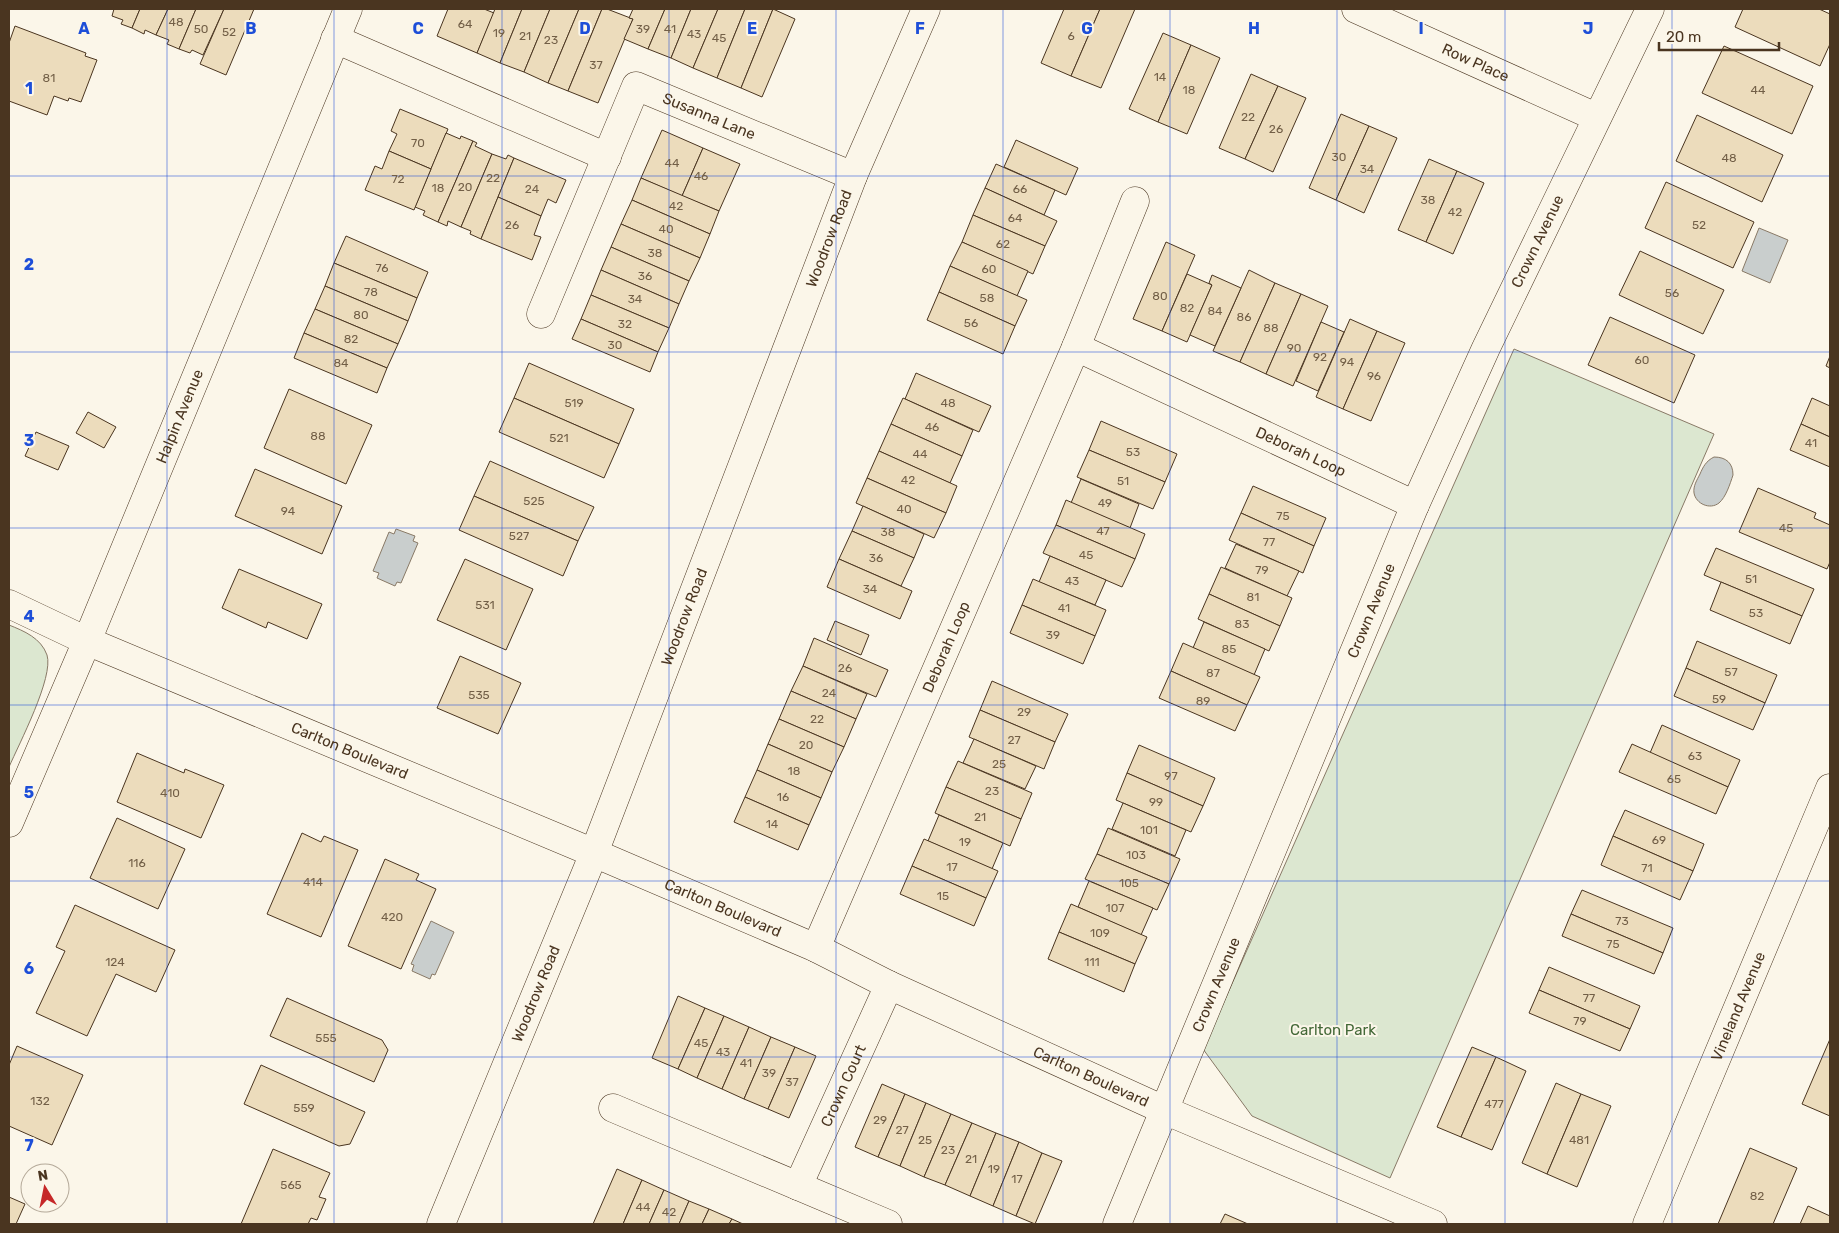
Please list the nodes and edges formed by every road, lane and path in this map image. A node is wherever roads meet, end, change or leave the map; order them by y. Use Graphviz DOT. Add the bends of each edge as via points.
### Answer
graph roads {
  1 [pos="348,9"];
  2 [pos="926,9"];
  3 [pos="1356,9"];
  4 [pos="1650,9"];
  5 [pos="335,38"];
  6 [pos="1596,117"];
  7 [pos="607,157"];
  8 [pos="853,176"];
  9 [pos="1135,201"];
  10 [pos="541,314"];
  11 [pos="1076,347"];
  12 [pos="1415,505"];
  13 [pos="9,604"];
  14 [pos="87,641"];
  15 [pos="1830,788"];
  16 [pos="9,822"];
  17 [pos="594,853"];
  18 [pos="816,948"];
  19 [pos="889,985"];
  20 [pos="613,1108"];
  21 [pos="1164,1110"];
  22 [pos="798,1186"];
  23 [pos="441,1224"];
  24 [pos="888,1224"];
  25 [pos="1116,1224"];
  26 [pos="1433,1224"];
  27 [pos="1647,1224"];
  1 -- 5 [label="street, Halpin Avenue"];
  2 -- 8 [label="street, Woodrow Road"];
  3 -- 6 [label="street, Row Place"];
  4 -- 6 [label="street, Crown Avenue"];
  5 -- 7 [label="street"];
  5 -- 14 [label="street, Halpin Avenue"];
  6 -- 12 [label="street, Crown Avenue"];
  7 -- 8 [label="street, Susanna Lane" via="636,86"];
  7 -- 10 [label="street, Susanna Lane"];
  8 -- 17 [label="street, Woodrow Road"];
  9 -- 11 [label="street, Deborah Loop"];
  11 -- 12 [label="street, Deborah Loop"];
  11 -- 18 [label="street, Deborah Loop"];
  12 -- 21 [label="street, Crown Avenue"];
  13 -- 14 [label="street, Carlton Boulevard"];
  14 -- 16 [label="street, Halpin Avenue"];
  14 -- 17 [label="street, Carlton Boulevard"];
  15 -- 27 [label="street, Vineland Avenue"];
  17 -- 18 [label="street, Carlton Boulevard"];
  17 -- 23 [label="street, Woodrow Road"];
  18 -- 19 [label="street, Carlton Boulevard"];
  19 -- 21 [label="street, Carlton Boulevard"];
  19 -- 22 [label="street, Crown Court"];
  20 -- 22 [label="street"];
  21 -- 25 [label="street, Crown Avenue"];
  21 -- 26 [label="street, Carlton Boulevard"];
  22 -- 24 [label="street"];
}
